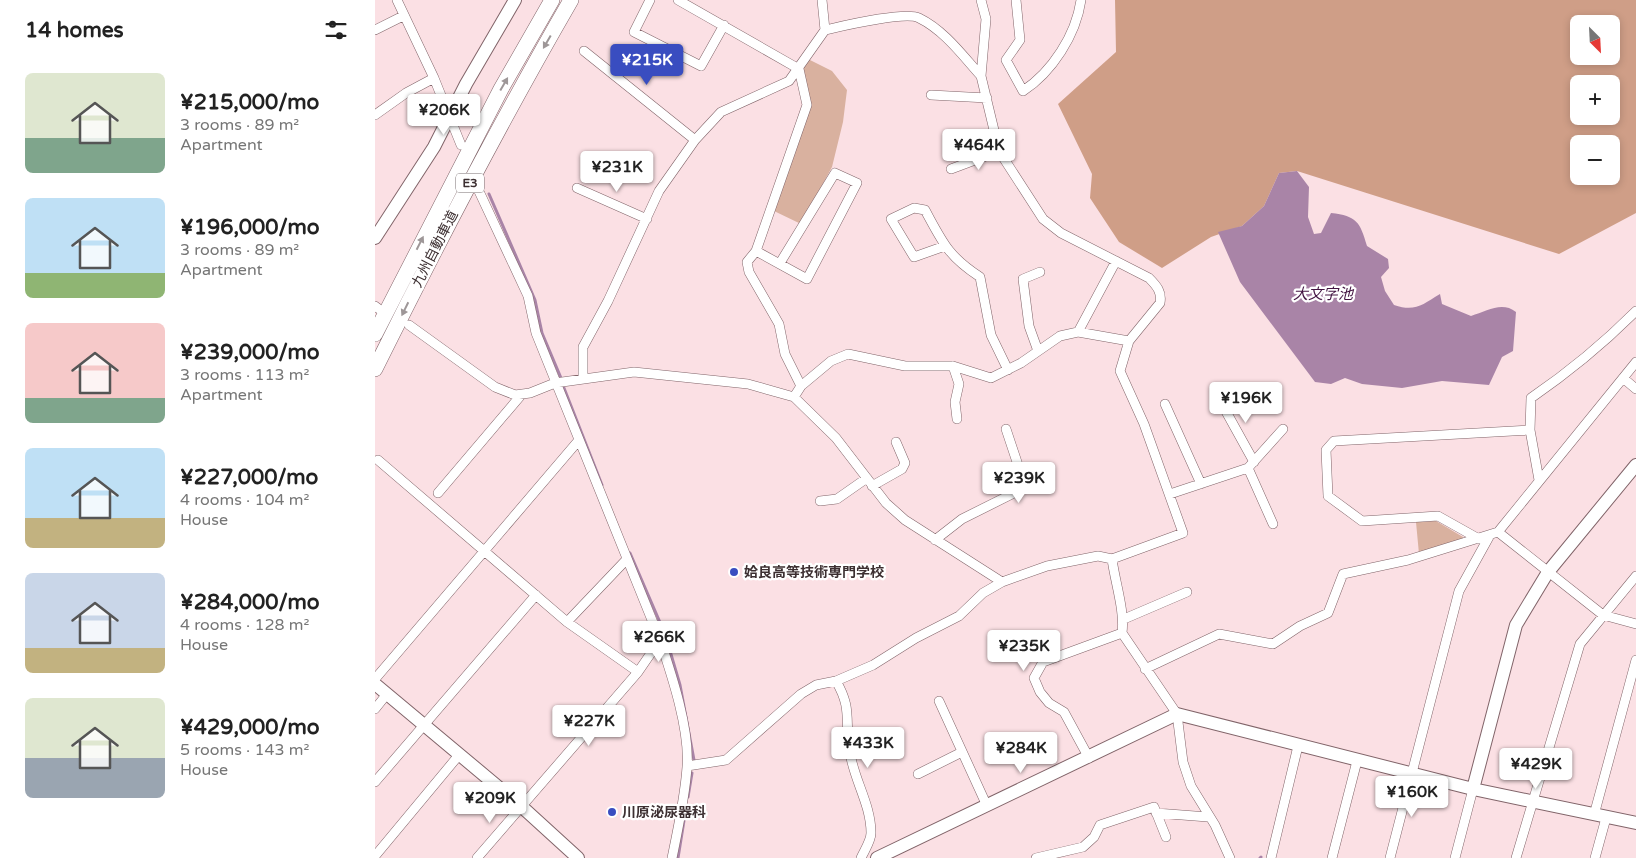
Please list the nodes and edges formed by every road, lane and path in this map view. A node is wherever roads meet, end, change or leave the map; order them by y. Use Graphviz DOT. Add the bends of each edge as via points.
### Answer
graph roads {
  1 [pos="397,0"];
  2 [pos="515,0"];
  3 [pos="552,0"];
  4 [pos="571,0"];
  5 [pos="650,0"];
  6 [pos="678,0"];
  7 [pos="822,0"];
  8 [pos="981,0"];
  9 [pos="1015,0"];
  10 [pos="1081,0"];
  11 [pos="403,16"];
  12 [pos="724,25"];
  13 [pos="375,30"];
  14 [pos="825,30"];
  15 [pos="584,50"];
  16 [pos="799,69"];
  17 [pos="981,76"];
  18 [pos="434,78"];
  19 [pos="931,95"];
  20 [pos="987,98"];
  21 [pos="375,116"];
  22 [pos="449,117"];
  23 [pos="695,140"];
  24 [pos="461,146"];
  25 [pos="999,151"];
  26 [pos="951,169"];
  27 [pos="477,187"];
  28 [pos="577,188"];
  29 [pos="647,219"];
  30 [pos="375,238"];
  31 [pos="945,246"];
  32 [pos="756,251"];
  33 [pos="1116,261"];
  34 [pos="780,263"];
  35 [pos="1040,272"];
  36 [pos="1636,311"];
  37 [pos="409,325"];
  38 [pos="1078,332"];
  39 [pos="375,334"];
  40 [pos="1129,341"];
  41 [pos="1039,351"];
  42 [pos="1636,362"];
  43 [pos="953,366"];
  44 [pos="375,369"];
  45 [pos="1007,370"];
  46 [pos="583,377"];
  47 [pos="1623,378"];
  48 [pos="555,382"];
  49 [pos="801,386"];
  50 [pos="1636,389"];
  51 [pos="522,394"];
  52 [pos="794,397"];
  53 [pos="1218,397"];
  54 [pos="1165,404"];
  55 [pos="957,420"];
  56 [pos="1283,428"];
  57 [pos="1006,429"];
  58 [pos="1530,430"];
  59 [pos="579,440"];
  60 [pos="896,442"];
  61 [pos="378,460"];
  62 [pos="1251,465"];
  63 [pos="1636,465"];
  64 [pos="1539,480"];
  65 [pos="870,482"];
  66 [pos="1201,484"];
  67 [pos="438,493"];
  68 [pos="1170,494"];
  69 [pos="820,501"];
  70 [pos="1273,524"];
  71 [pos="1494,534"];
  72 [pos="1479,539"];
  73 [pos="935,540"];
  74 [pos="485,552"];
  75 [pos="1112,559"];
  76 [pos="627,560"];
  77 [pos="1548,572"];
  78 [pos="1636,576"];
  79 [pos="1002,582"];
  80 [pos="1187,592"];
  81 [pos="536,595"];
  82 [pos="1603,614"];
  83 [pos="1124,619"];
  84 [pos="567,622"];
  85 [pos="1636,624"];
  86 [pos="1122,633"];
  87 [pos="660,640"];
  88 [pos="1636,660"];
  89 [pos="1145,669"];
  90 [pos="638,672"];
  91 [pos="375,679"];
  92 [pos="837,680"];
  93 [pos="375,684"];
  94 [pos="387,694"];
  95 [pos="939,701"];
  96 [pos="375,709"];
  97 [pos="1177,714"];
  98 [pos="423,724"];
  99 [pos="1298,746"];
  100 [pos="962,752"];
  101 [pos="459,755"];
  102 [pos="1089,758"];
  103 [pos="1357,761"];
  104 [pos="687,766"];
  105 [pos="1411,772"];
  106 [pos="917,774"];
  107 [pos="375,782"];
  108 [pos="1473,789"];
  109 [pos="1533,803"];
  110 [pos="521,806"];
  111 [pos="987,806"];
  112 [pos="1156,813"];
  113 [pos="1600,816"];
  114 [pos="1208,817"];
  115 [pos="1636,823"];
  116 [pos="1165,837"];
  117 [pos="375,856"];
  118 [pos="477,858"];
  119 [pos="578,858"];
  120 [pos="672,858"];
  121 [pos="861,858"];
  122 [pos="877,858"];
  123 [pos="1036,858"];
  124 [pos="1230,858"];
  125 [pos="1271,858"];
  126 [pos="1332,858"];
  127 [pos="1390,858"];
  128 [pos="1455,858"];
  129 [pos="1516,858"];
  130 [pos="1595,858"];
  1 -- 11 [label="street"];
  2 -- 22 [label="street"];
  39 -- 3 [label="highway, 九州自動車道 / E3, one-way" via="496,98"];
  4 -- 44 [label="highway, 九州自動車道 / E3, one-way" via="498,129"];
  5 -- 12 [label="street" via="634,32 701,66"];
  6 -- 12 [label="street"];
  7 -- 14 [label="street"];
  8 -- 17 [label="street" via="986,20"];
  9 -- 10 [label="street" via="1020,40 1006,60 1023,91 1037,82 1056,59 1071,33"];
  11 -- 13 [label="street"];
  11 -- 18 [label="street"];
  12 -- 16 [label="street"];
  14 -- 16 [label="street"];
  14 -- 17 [label="street" via="902,16 918,17 952,44"];
  15 -- 23 [label="street"];
  16 -- 23 [label="street" via="789,81 721,112"];
  16 -- 32 [label="street" via="807,105"];
  17 -- 20 [label="street"];
  18 -- 21 [label="street" via="406,93"];
  18 -- 22 [label="street"];
  19 -- 20 [label="street"];
  20 -- 25 [label="street"];
  22 -- 24 [label="street"];
  22 -- 30 [label="street" via="434,147"];
  23 -- 29 [label="street" via="659,191"];
  25 -- 26 [label="street"];
  25 -- 33 [label="street" via="1043,219 1061,233"];
  27 -- 48 [label="street" via="528,296 536,333"];
  28 -- 29 [label="street"];
  29 -- 46 [label="street" via="583,347"];
  31 -- 31 [label="street" via="925,210 914,208 891,219 914,257"];
  31 -- 45 [label="street" via="958,263 980,277 991,335"];
  32 -- 34 [label="street"];
  32 -- 49 [label="street" via="747,262 749,272 779,324 785,354"];
  33 -- 38 [label="street"];
  33 -- 40 [label="street" via="1149,278 1161,296 1160,303"];
  34 -- 34 [label="street" via="807,279 857,183 835,173"];
  35 -- 41 [label="street" via="1023,279 1029,326"];
  36 -- 58 [label="street" via="1571,371 1531,398"];
  37 -- 51 [label="street" via="495,387 515,395"];
  38 -- 40 [label="street"];
  38 -- 41 [label="street" via="1061,336"];
  40 -- 68 [label="street" via="1119,371 1144,424"];
  41 -- 45 [label="street"];
  42 -- 47 [label="street"];
  43 -- 45 [label="street" via="991,378"];
  43 -- 49 [label="street" via="905,366 848,354 831,361"];
  43 -- 55 [label="street" via="959,384 955,402"];
  46 -- 48 [label="street"];
  46 -- 52 [label="street" via="634,372 748,384"];
  47 -- 50 [label="street"];
  47 -- 64 [label="street"];
  48 -- 51 [label="street" via="530,394"];
  48 -- 59 [label="street"];
  49 -- 52 [label="street"];
  51 -- 67 [label="street"];
  52 -- 65 [label="street" via="837,438"];
  53 -- 62 [label="street"];
  54 -- 66 [label="street"];
  56 -- 62 [label="street"];
  57 -- 73 [label="street" via="1023,480 1022,488 962,519"];
  58 -- 64 [label="street"];
  58 -- 72 [label="street" via="1334,441 1326,450 1328,496 1361,521 1438,516"];
  59 -- 74 [label="street"];
  59 -- 76 [label="street"];
  60 -- 65 [label="street" via="905,464 902,469"];
  61 -- 74 [label="street"];
  62 -- 66 [label="street"];
  62 -- 70 [label="street"];
  63 -- 77 [label="street"];
  64 -- 71 [label="street"];
  65 -- 69 [label="street" via="837,499"];
  65 -- 73 [label="street" via="886,504"];
  66 -- 68 [label="street"];
  68 -- 75 [label="street" via="1183,533"];
  71 -- 72 [label="street"];
  71 -- 77 [label="street"];
  71 -- 105 [label="street" via="1459,591"];
  72 -- 89 [label="street" via="1408,560 1343,574 1328,613 1273,644 1219,634"];
  73 -- 79 [label="street"];
  74 -- 81 [label="street"];
  74 -- 91 [label="street"];
  75 -- 79 [label="street" via="1098,556 1047,566"];
  75 -- 83 [label="street"];
  76 -- 84 [label="street"];
  76 -- 87 [label="street"];
  77 -- 82 [label="street"];
  77 -- 108 [label="street" via="1516,625"];
  78 -- 82 [label="street"];
  79 -- 92 [label="street" via="983,592 959,616 873,665"];
  80 -- 83 [label="street"];
  81 -- 84 [label="street"];
  81 -- 98 [label="street"];
  82 -- 85 [label="street"];
  82 -- 109 [label="street" via="1580,644"];
  83 -- 86 [label="street"];
  84 -- 90 [label="street"];
  86 -- 89 [label="street"];
  86 -- 102 [label="street" via="1043,662 1034,678 1049,703 1064,712"];
  87 -- 90 [label="street"];
  87 -- 104 [label="street" via="675,688"];
  88 -- 113 [label="street"];
  89 -- 97 [label="street"];
  90 -- 110 [label="street"];
  92 -- 104 [label="street" via="815,685 801,694 726,760"];
  92 -- 121 [label="street" via="846,697 849,748 869,816 871,836"];
  93 -- 94 [label="street"];
  94 -- 96 [label="street"];
  94 -- 98 [label="street"];
  95 -- 100 [label="street"];
  97 -- 99 [label="street"];
  97 -- 102 [label="street"];
  97 -- 114 [label="street" via="1183,762 1191,786"];
  98 -- 101 [label="street"];
  98 -- 107 [label="street"];
  99 -- 103 [label="street"];
  99 -- 125 [label="street"];
  100 -- 106 [label="street"];
  100 -- 111 [label="street"];
  101 -- 110 [label="street"];
  101 -- 117 [label="street"];
  102 -- 111 [label="street"];
  103 -- 105 [label="street"];
  103 -- 126 [label="street"];
  104 -- 120 [label="street"];
  105 -- 108 [label="street"];
  105 -- 127 [label="street"];
  108 -- 109 [label="street"];
  108 -- 128 [label="street"];
  109 -- 113 [label="street"];
  109 -- 129 [label="street"];
  110 -- 118 [label="street"];
  110 -- 119 [label="street"];
  111 -- 122 [label="street"];
  112 -- 114 [label="street"];
  112 -- 116 [label="street"];
  112 -- 123 [label="street" via="1154,807 1100,825 1094,837 1083,847"];
  113 -- 115 [label="street"];
  113 -- 130 [label="street"];
  114 -- 124 [label="street"];
}
